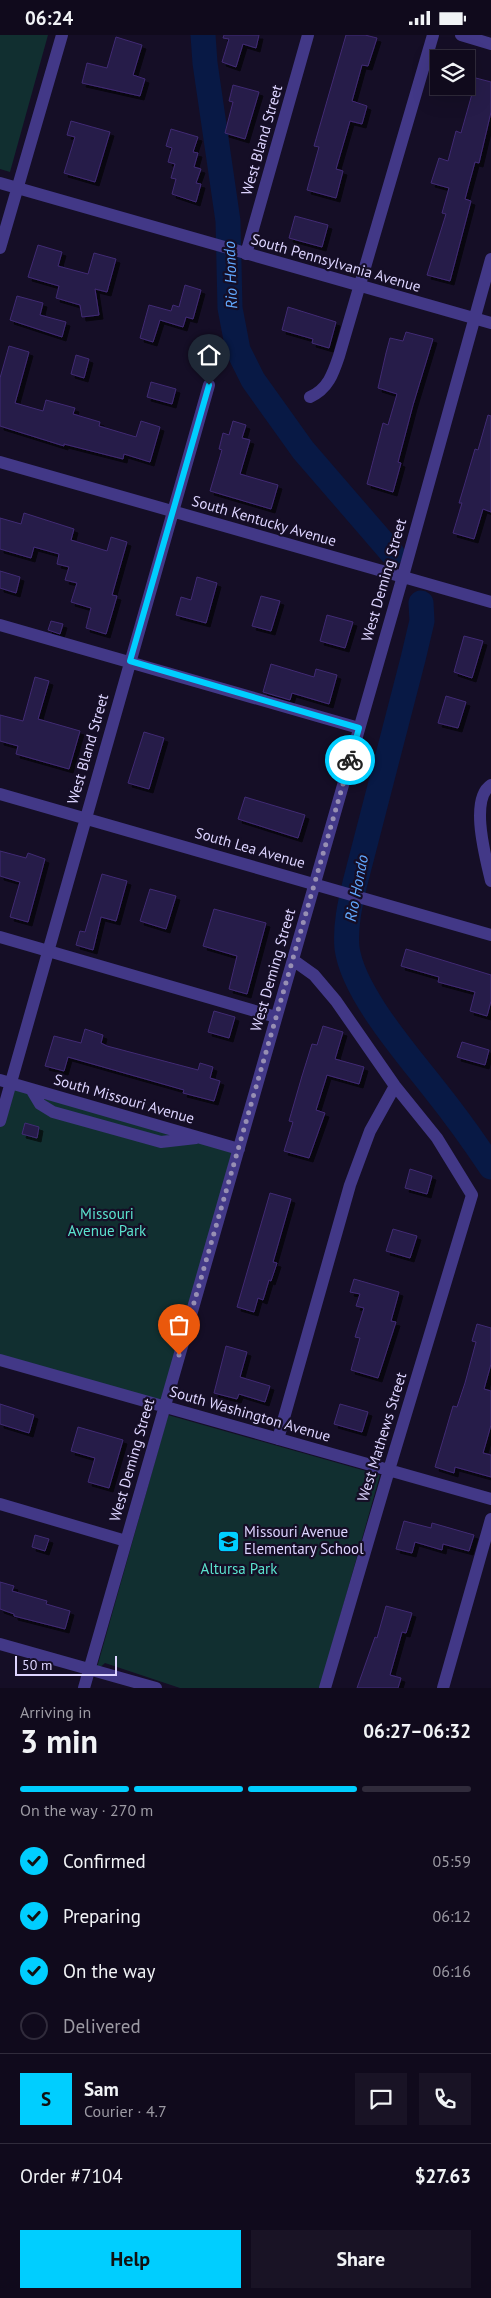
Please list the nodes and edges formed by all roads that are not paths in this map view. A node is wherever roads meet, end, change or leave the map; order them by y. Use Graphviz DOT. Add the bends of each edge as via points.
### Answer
graph roads {
  1 [pos="62,35"];
  2 [pos="308,35"];
  3 [pos="433,35"];
  4 [pos="461,35"];
  5 [pos="491,44"];
  6 [pos="0,183"];
  7 [pos="17,188"];
  8 [pos="0,248"];
  9 [pos="246,254"];
  10 [pos="491,259"];
  11 [pos="360,286"];
  12 [pos="474,318"];
  13 [pos="491,323"];
  14 [pos="209,385"];
  15 [pos="310,397"];
  16 [pos="0,462"];
  17 [pos="172,511"];
  18 [pos="403,577"];
  19 [pos="491,602"];
  20 [pos="0,625"];
  21 [pos="130,661"];
  22 [pos="359,728"];
  23 [pos="491,785"];
  24 [pos="0,794"];
  25 [pos="86,819"];
  26 [pos="491,881"];
  27 [pos="314,884"];
  28 [pos="491,932"];
  29 [pos="0,937"];
  30 [pos="49,950"];
  31 [pos="293,960"];
  32 [pos="276,1017"];
  33 [pos="5,1082"];
  34 [pos="395,1086"];
  35 [pos="0,1121"];
  36 [pos="238,1149"];
  37 [pos="0,1360"];
  38 [pos="164,1407"];
  39 [pos="278,1439"];
  40 [pos="388,1470"];
  41 [pos="491,1499"];
  42 [pos="0,1504"];
  43 [pos="491,1519"];
  44 [pos="126,1541"];
  45 [pos="0,1644"];
  46 [pos="90,1669"];
  47 [pos="84,1688"];
  48 [pos="156,1688"];
  49 [pos="325,1688"];
  50 [pos="443,1688"];
  1 -- 7 [label="street"];
  2 -- 9 [label="street, West Bland Street"];
  3 -- 11 [label="street"];
  4 -- 5 [label="street"];
  6 -- 7 [label="street, South Pennsylvania Avenue"];
  7 -- 8 [label="street"];
  7 -- 9 [label="street, South Pennsylvania Avenue"];
  9 -- 11 [label="street, South Pennsylvania Avenue"];
  10 -- 12 [label="street, West Deming Street"];
  11 -- 12 [label="street, South Pennsylvania Avenue"];
  11 -- 15 [label="street" via="333,374 327,385"];
  12 -- 13 [label="street, South Pennsylvania Avenue"];
  12 -- 18 [label="street, West Deming Street"];
  14 -- 17 [label="street, West Bland Street"];
  16 -- 17 [label="street, South Kentucky Avenue"];
  17 -- 18 [label="street, South Kentucky Avenue"];
  17 -- 21 [label="street, West Bland Street"];
  18 -- 19 [label="street, South Kentucky Avenue"];
  18 -- 22 [label="street, West Deming Street"];
  20 -- 21 [label="street"];
  21 -- 22 [label="street"];
  21 -- 25 [label="street, West Bland Street"];
  22 -- 27 [label="street, West Deming Street"];
  23 -- 26 [label="street" via="480,798 482,836"];
  24 -- 25 [label="street, South Lea Avenue"];
  25 -- 27 [label="street, South Lea Avenue"];
  25 -- 30 [label="street, West Bland Street"];
  27 -- 28 [label="street, South Lea Avenue"];
  27 -- 31 [label="street, West Deming Street"];
  29 -- 30 [label="street"];
  30 -- 32 [label="street"];
  30 -- 33 [label="street, West Bland Street"];
  31 -- 32 [label="street, West Deming Street"];
  31 -- 34 [label="street" via="314,975 325,988"];
  32 -- 36 [label="street, West Deming Street"];
  33 -- 35 [label="street, West Bland Street"];
  33 -- 36 [label="street, South Missouri Avenue"];
  34 -- 39 [label="street" via="370,1131 350,1185"];
  34 -- 40 [label="street, West Mathews Street" via="437,1138 472,1195"];
  36 -- 38 [label="street, West Deming Street"];
  37 -- 38 [label="street, South Washington Avenue"];
  38 -- 39 [label="street, South Washington Avenue"];
  38 -- 44 [label="street, West Deming Street"];
  39 -- 40 [label="street, South Washington Avenue"];
  40 -- 41 [label="street, South Washington Avenue"];
  40 -- 49 [label="street, West Mathews Street"];
  42 -- 44 [label="street"];
  43 -- 50 [label="street"];
  44 -- 46 [label="street, West Deming Street"];
  45 -- 46 [label="street"];
  46 -- 47 [label="street, West Deming Street"];
  46 -- 48 [label="street"];
}
